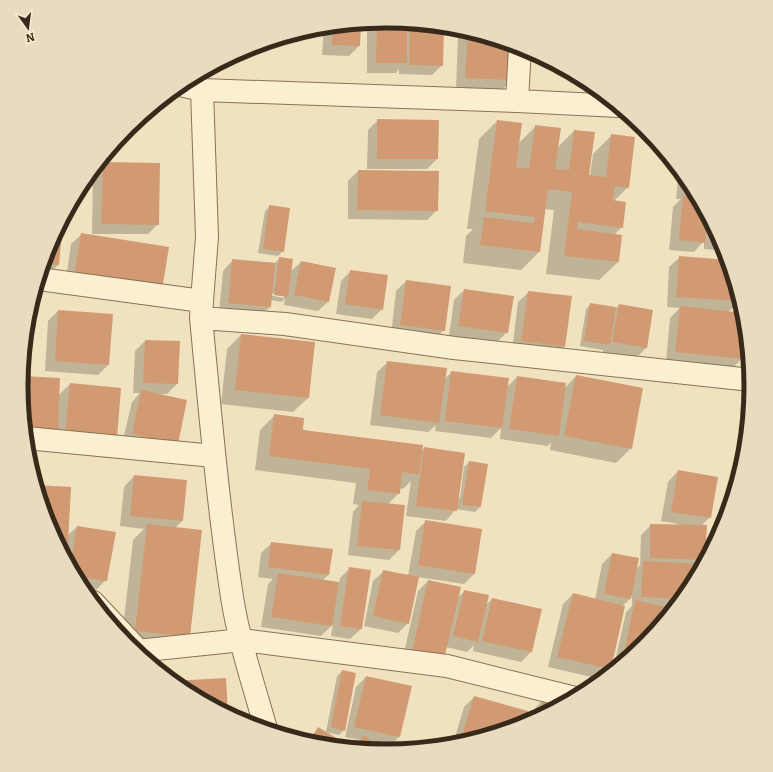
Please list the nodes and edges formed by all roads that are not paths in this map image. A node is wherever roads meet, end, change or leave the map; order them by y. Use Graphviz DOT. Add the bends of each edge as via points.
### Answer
graph roads {
  1 [pos="520,53"];
  2 [pos="189,87"];
  3 [pos="202,90"];
  4 [pos="518,101"];
  5 [pos="609,106"];
  6 [pos="44,280"];
  7 [pos="202,309"];
  8 [pos="745,379"];
  9 [pos="32,439"];
  10 [pos="214,456"];
  11 [pos="242,640"];
  12 [pos="145,650"];
  13 [pos="566,696"];
  14 [pos="264,723"];
  1 -- 4 [label="street"];
  2 -- 3 [label="street"];
  3 -- 4 [label="street"];
  3 -- 7 [label="street" via="207,237"];
  4 -- 5 [label="street"];
  6 -- 7 [label="street"];
  7 -- 8 [label="street" via="285,324 454,348"];
  7 -- 10 [label="street"];
  9 -- 10 [label="street"];
  10 -- 11 [label="street" via="232,598"];
  11 -- 12 [label="street"];
  11 -- 13 [label="street" via="447,666"];
  11 -- 14 [label="street"];
}
